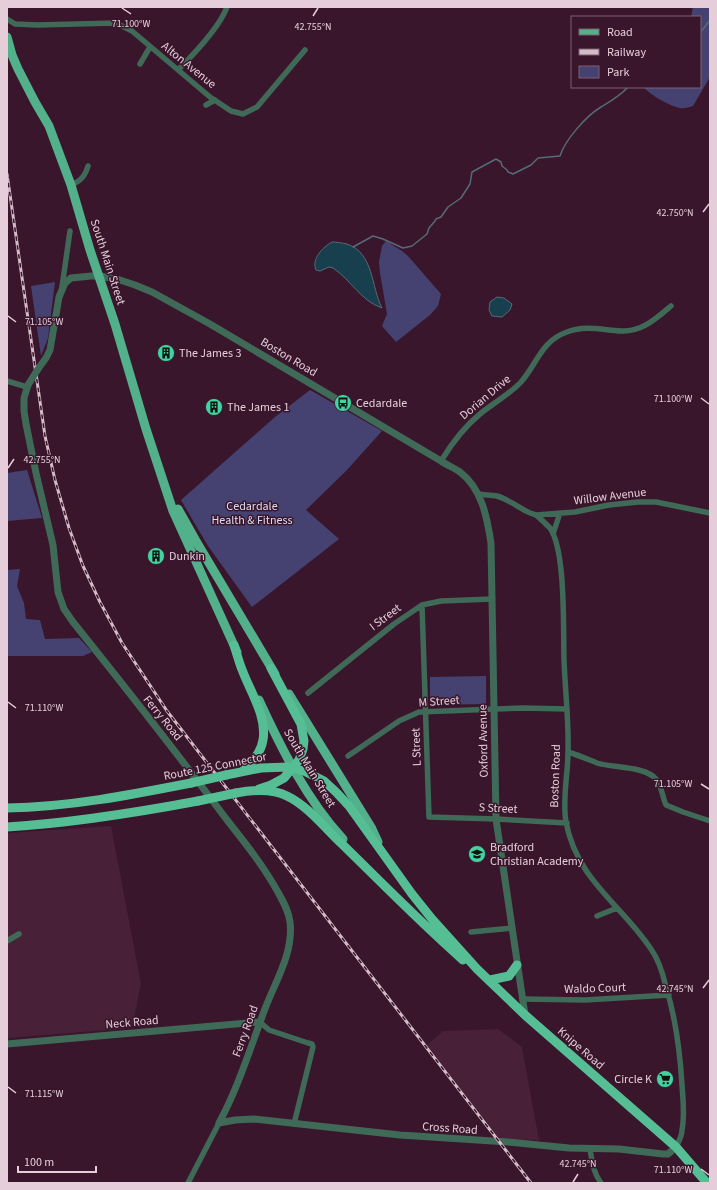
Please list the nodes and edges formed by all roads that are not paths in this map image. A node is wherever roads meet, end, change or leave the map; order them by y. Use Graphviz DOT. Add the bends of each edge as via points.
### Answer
graph roads {
  1 [pos="227,7"];
  2 [pos="7,19"];
  3 [pos="7,37"];
  4 [pos="150,47"];
  5 [pos="304,50"];
  6 [pos="140,64"];
  7 [pos="178,70"];
  8 [pos="215,100"];
  9 [pos="206,105"];
  10 [pos="88,166"];
  11 [pos="71,185"];
  12 [pos="70,231"];
  13 [pos="100,276"];
  14 [pos="62,289"];
  15 [pos="672,306"];
  16 [pos="7,382"];
  17 [pos="27,386"];
  18 [pos="441,461"];
  19 [pos="460,472"];
  20 [pos="478,494"];
  21 [pos="170,501"];
  22 [pos="560,513"];
  23 [pos="710,513"];
  24 [pos="536,515"];
  25 [pos="553,534"];
  26 [pos="492,599"];
  27 [pos="422,605"];
  28 [pos="234,646"];
  29 [pos="271,668"];
  30 [pos="308,693"];
  31 [pos="567,709"];
  32 [pos="494,710"];
  33 [pos="426,711"];
  34 [pos="568,752"];
  35 [pos="348,756"];
  36 [pos="294,768"];
  37 [pos="243,771"];
  38 [pos="256,790"];
  39 [pos="7,808"];
  40 [pos="429,817"];
  41 [pos="496,819"];
  42 [pos="710,821"];
  43 [pos="567,823"];
  44 [pos="7,826"];
  45 [pos="357,859"];
  46 [pos="387,860"];
  47 [pos="617,908"];
  48 [pos="597,916"];
  49 [pos="512,928"];
  50 [pos="471,932"];
  51 [pos="19,934"];
  52 [pos="7,941"];
  53 [pos="517,965"];
  54 [pos="490,980"];
  55 [pos="504,995"];
  56 [pos="669,995"];
  57 [pos="522,999"];
  58 [pos="525,1015"];
  59 [pos="260,1022"];
  60 [pos="7,1044"];
  61 [pos="219,1124"];
  62 [pos="294,1124"];
  63 [pos="676,1147"];
  64 [pos="590,1148"];
  65 [pos="188,1183"];
  66 [pos="600,1183"];
  67 [pos="708,1183"];
  1 -- 7 [label="street" via="210,33"];
  2 -- 4 [label="street, Alton Avenue" via="15,24 38,25 116,23 132,31"];
  3 -- 11 [label="main road, South Main Street" via="18,69 49,126"];
  4 -- 6 [label="street"];
  4 -- 7 [label="street, Alton Avenue"];
  5 -- 8 [label="street, Alton Avenue" via="256,107 243,114 231,111"];
  7 -- 8 [label="street, Alton Avenue"];
  8 -- 9 [label="street"];
  10 -- 11 [label="street" via="83,178"];
  11 -- 13 [label="main road, South Main Street"];
  12 -- 14 [label="street"];
  13 -- 14 [label="street" via="71,278"];
  13 -- 18 [label="street, Boston Road" via="135,285 166,300 263,354"];
  13 -- 21 [label="main road, South Main Street"];
  14 -- 17 [label="street, Ferry Road, bridge" via="50,350"];
  15 -- 18 [label="street, Dorian Drive" via="657,319 640,328 623,331 583,328 566,332 550,342 514,389 478,415 453,442"];
  16 -- 17 [label="street"];
  17 -- 59 [label="street, Ferry Road" via="24,398 25,418 53,545 58,592 64,609 174,748 261,865 287,908 291,931 288,953"];
  18 -- 19 [label="street, Boston Road"];
  19 -- 20 [label="street, Oxford Avenue"];
  20 -- 24 [label="street, Boston Road" via="497,496"];
  20 -- 26 [label="street, Oxford Avenue" via="489,524"];
  21 -- 28 [label="main road, South Main Street"];
  21 -- 29 [label="main road, South Main Street" via="175,502"];
  22 -- 23 [label="street, Willow Avenue" via="644,502"];
  22 -- 24 [label="street, Willow Avenue"];
  22 -- 25 [label="street"];
  24 -- 25 [label="street, Boston Road"];
  25 -- 31 [label="street, Boston Road" via="560,555"];
  26 -- 27 [label="street, I Street" via="441,601"];
  26 -- 32 [label="street, Oxford Avenue"];
  27 -- 30 [label="street, I Street" via="394,624"];
  27 -- 33 [label="street, L Street"];
  28 -- 36 [label="main road, South Main Street"];
  28 -- 37 [label="highway" via="264,732 259,752"];
  29 -- 36 [label="highway" via="301,724 303,749"];
  29 -- 46 [label="main road, South Main Street" via="363,814"];
  31 -- 32 [label="street, M Street"];
  31 -- 34 [label="street, Boston Road"];
  32 -- 33 [label="street, M Street"];
  32 -- 41 [label="street, Oxford Avenue"];
  33 -- 35 [label="street, M Street" via="399,721"];
  33 -- 40 [label="street, L Street"];
  34 -- 42 [label="street" via="610,766 651,775 660,785 668,807"];
  34 -- 43 [label="street, Boston Road" via="565,802"];
  36 -- 37 [label="highway, Route 125 Connector" via="272,767"];
  36 -- 38 [label="highway" via="279,782"];
  36 -- 45 [label="main road, South Main Street" via="318,809 352,849"];
  36 -- 46 [label="highway, Route 125 Connector" via="311,774 336,792"];
  37 -- 39 [label="highway, Route 125 Connector, bridge" via="86,802"];
  38 -- 44 [label="highway, bridge" via="129,814"];
  38 -- 45 [label="highway" via="281,793 292,799"];
  40 -- 41 [label="street, S Street"];
  41 -- 43 [label="street, S Street"];
  41 -- 49 [label="street, Oxford Avenue"];
  43 -- 47 [label="street, Boston Road" via="572,844 583,867 596,886"];
  45 -- 55 [label="highway, South Main Street" via="489,985"];
  46 -- 54 [label="highway, South Main Street" via="432,920"];
  47 -- 48 [label="street"];
  47 -- 56 [label="street, Boston Road" via="654,954"];
  49 -- 50 [label="street"];
  49 -- 53 [label="street, Oxford Avenue"];
  51 -- 52 [label="street"];
  53 -- 54 [label="highway" via="509,976"];
  53 -- 57 [label="street, Oxford Avenue"];
  54 -- 55 [label="highway, South Main Street"];
  55 -- 58 [label="highway, South Main Street"];
  56 -- 57 [label="street, Waldo Court" via="585,1000"];
  56 -- 63 [label="street, Boston Road" via="679,1042 683,1102 682,1132"];
  57 -- 58 [label="street, Oxford Avenue"];
  58 -- 63 [label="highway, Knipe Road"];
  59 -- 60 [label="street, Neck Road"];
  59 -- 61 [label="street, Ferry Road"];
  59 -- 62 [label="street" via="269,1030 312,1044 313,1047"];
  61 -- 62 [label="street, Cross Road" via="254,1119"];
  61 -- 65 [label="street, Ferry Road"];
  62 -- 64 [label="street, Cross Road" via="400,1135"];
  63 -- 64 [label="street, Cross Road" via="668,1154"];
  63 -- 67 [label="highway"];
  64 -- 66 [label="street" via="592,1166"];
}
